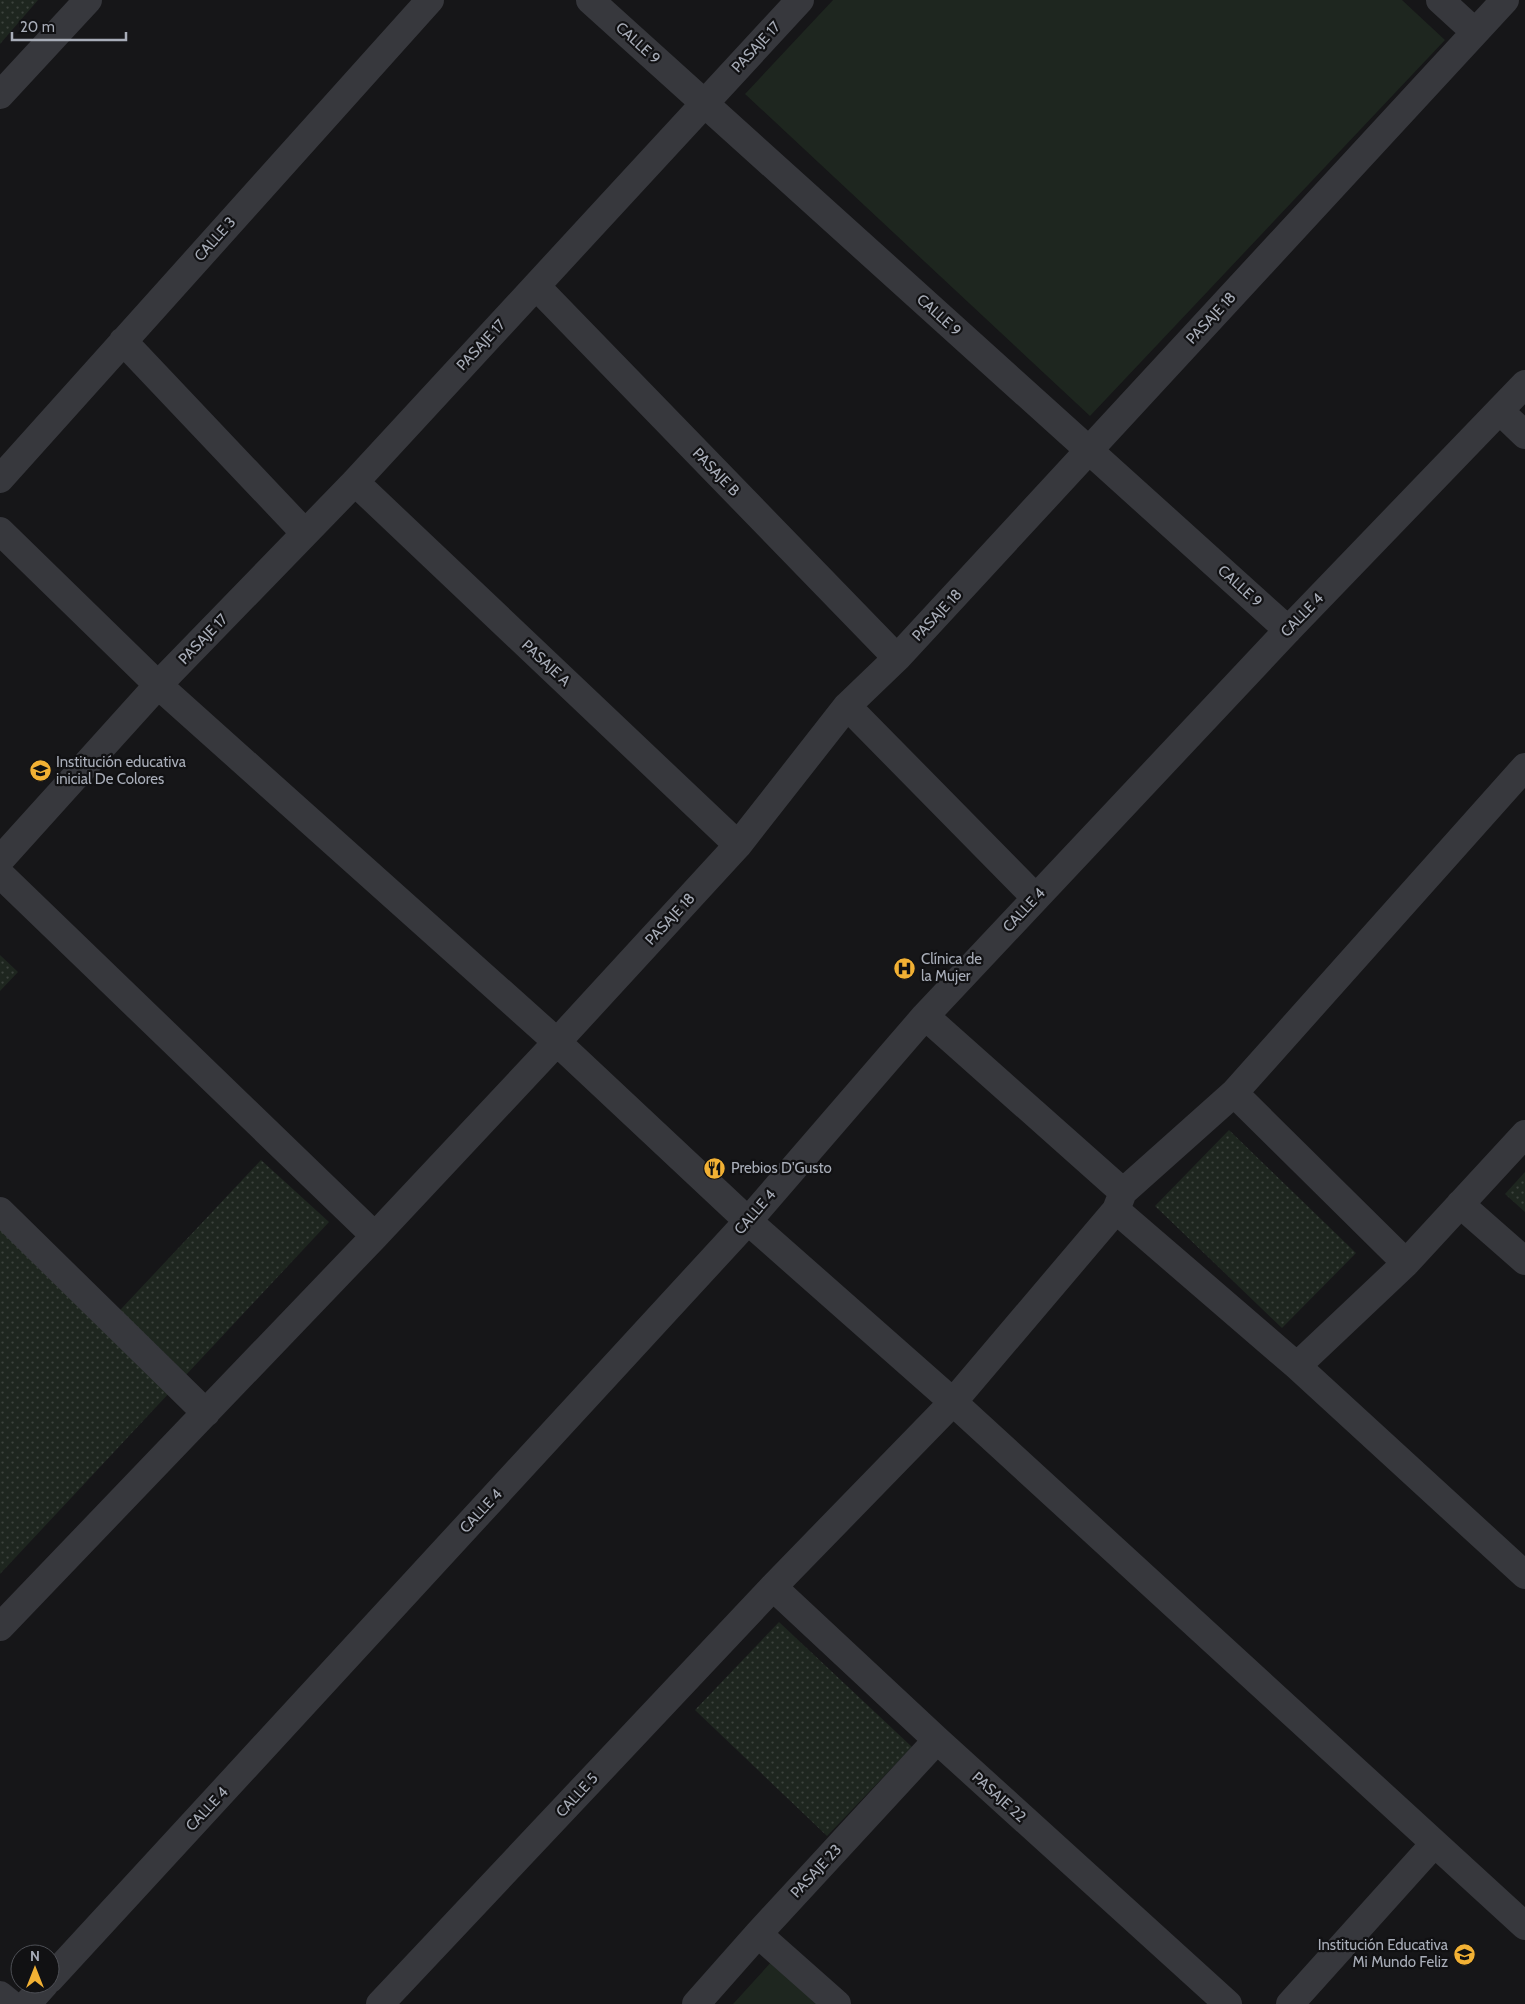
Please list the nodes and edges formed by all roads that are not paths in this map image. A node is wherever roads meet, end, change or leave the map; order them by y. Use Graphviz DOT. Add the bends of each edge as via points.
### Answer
graph roads {
  1 [pos="88,0"];
  2 [pos="430,0"];
  3 [pos="590,0"];
  4 [pos="800,0"];
  5 [pos="1440,0"];
  6 [pos="1505,0"];
  7 [pos="1475,32"];
  8 [pos="0,95"];
  9 [pos="705,103"];
  10 [pos="536,286"];
  11 [pos="123,341"];
  12 [pos="1525,384"];
  13 [pos="1500,411"];
  14 [pos="1525,434"];
  15 [pos="1089,451"];
  16 [pos="0,479"];
  17 [pos="355,482"];
  18 [pos="0,530"];
  19 [pos="306,533"];
  20 [pos="1288,630"];
  21 [pos="897,658"];
  22 [pos="158,686"];
  23 [pos="847,706"];
  24 [pos="1525,767"];
  25 [pos="738,845"];
  26 [pos="0,860"];
  27 [pos="0,874"];
  28 [pos="1036,898"];
  29 [pos="925,1016"];
  30 [pos="557,1042"];
  31 [pos="1234,1093"];
  32 [pos="1525,1134"];
  33 [pos="1120,1201"];
  34 [pos="1460,1204"];
  35 [pos="0,1211"];
  36 [pos="748,1221"];
  37 [pos="375,1236"];
  38 [pos="1525,1261"];
  39 [pos="1406,1263"];
  40 [pos="1297,1366"];
  41 [pos="953,1402"];
  42 [pos="206,1413"];
  43 [pos="1525,1575"];
  44 [pos="773,1586"];
  45 [pos="0,1627"];
  46 [pos="937,1740"];
  47 [pos="1434,1844"];
  48 [pos="1525,1926"];
  49 [pos="758,1934"];
  50 [pos="60,1968"];
  51 [pos="36,1994"];
  52 [pos="0,1995"];
  53 [pos="11,2004"];
  54 [pos="27,2004"];
  55 [pos="380,2004"];
  56 [pos="696,2004"];
  57 [pos="837,2004"];
  58 [pos="1228,2004"];
  59 [pos="1290,2004"];
  1 -- 8 [label="street"];
  2 -- 11 [label="street, CALLE 3"];
  3 -- 9 [label="street, CALLE 9"];
  4 -- 9 [label="street, PASAJE 17"];
  5 -- 7 [label="street"];
  6 -- 7 [label="street, PASAJE 18"];
  7 -- 15 [label="street, PASAJE 18"];
  9 -- 10 [label="street, PASAJE 17"];
  9 -- 15 [label="street, CALLE 9"];
  10 -- 17 [label="street, PASAJE 17"];
  10 -- 21 [label="street, PASAJE B"];
  11 -- 16 [label="street, CALLE 3"];
  11 -- 19 [label="street"];
  12 -- 13 [label="street, CALLE 4"];
  13 -- 14 [label="street"];
  13 -- 20 [label="street, CALLE 4"];
  15 -- 20 [label="street, CALLE 9"];
  15 -- 21 [label="street, PASAJE 18"];
  17 -- 19 [label="street, PASAJE 17"];
  17 -- 25 [label="street, PASAJE A"];
  18 -- 22 [label="street"];
  19 -- 22 [label="street, PASAJE 17"];
  20 -- 28 [label="street, CALLE 4"];
  21 -- 23 [label="street, PASAJE 18"];
  22 -- 26 [label="street, PASAJE 17"];
  22 -- 30 [label="street"];
  23 -- 25 [label="street, PASAJE 18"];
  23 -- 28 [label="street"];
  24 -- 31 [label="street, CALLE 5"];
  25 -- 30 [label="street, PASAJE 18"];
  27 -- 37 [label="street"];
  28 -- 29 [label="street, CALLE 4"];
  29 -- 33 [label="street"];
  29 -- 36 [label="street, CALLE 4"];
  30 -- 36 [label="street"];
  30 -- 37 [label="street, PASAJE 18"];
  31 -- 33 [label="street, CALLE 5"];
  31 -- 39 [label="street"];
  32 -- 34 [label="street"];
  33 -- 40 [label="street"];
  33 -- 41 [label="street, CALLE 5"];
  34 -- 38 [label="street"];
  34 -- 39 [label="street"];
  35 -- 42 [label="street"];
  36 -- 41 [label="street"];
  36 -- 50 [label="street, CALLE 4"];
  37 -- 42 [label="street, PASAJE 18"];
  39 -- 40 [label="street"];
  40 -- 43 [label="street"];
  41 -- 44 [label="street, CALLE 5"];
  41 -- 47 [label="street"];
  42 -- 45 [label="street, PASAJE 18"];
  44 -- 46 [label="street, PASAJE 22"];
  44 -- 55 [label="street, CALLE 5"];
  46 -- 49 [label="street, PASAJE 23"];
  46 -- 58 [label="street, PASAJE 22"];
  47 -- 48 [label="street"];
  47 -- 59 [label="street"];
  49 -- 56 [label="street, PASAJE 23"];
  49 -- 57 [label="street"];
  51 -- 54 [label="street"];
  52 -- 53 [label="street"];
}
